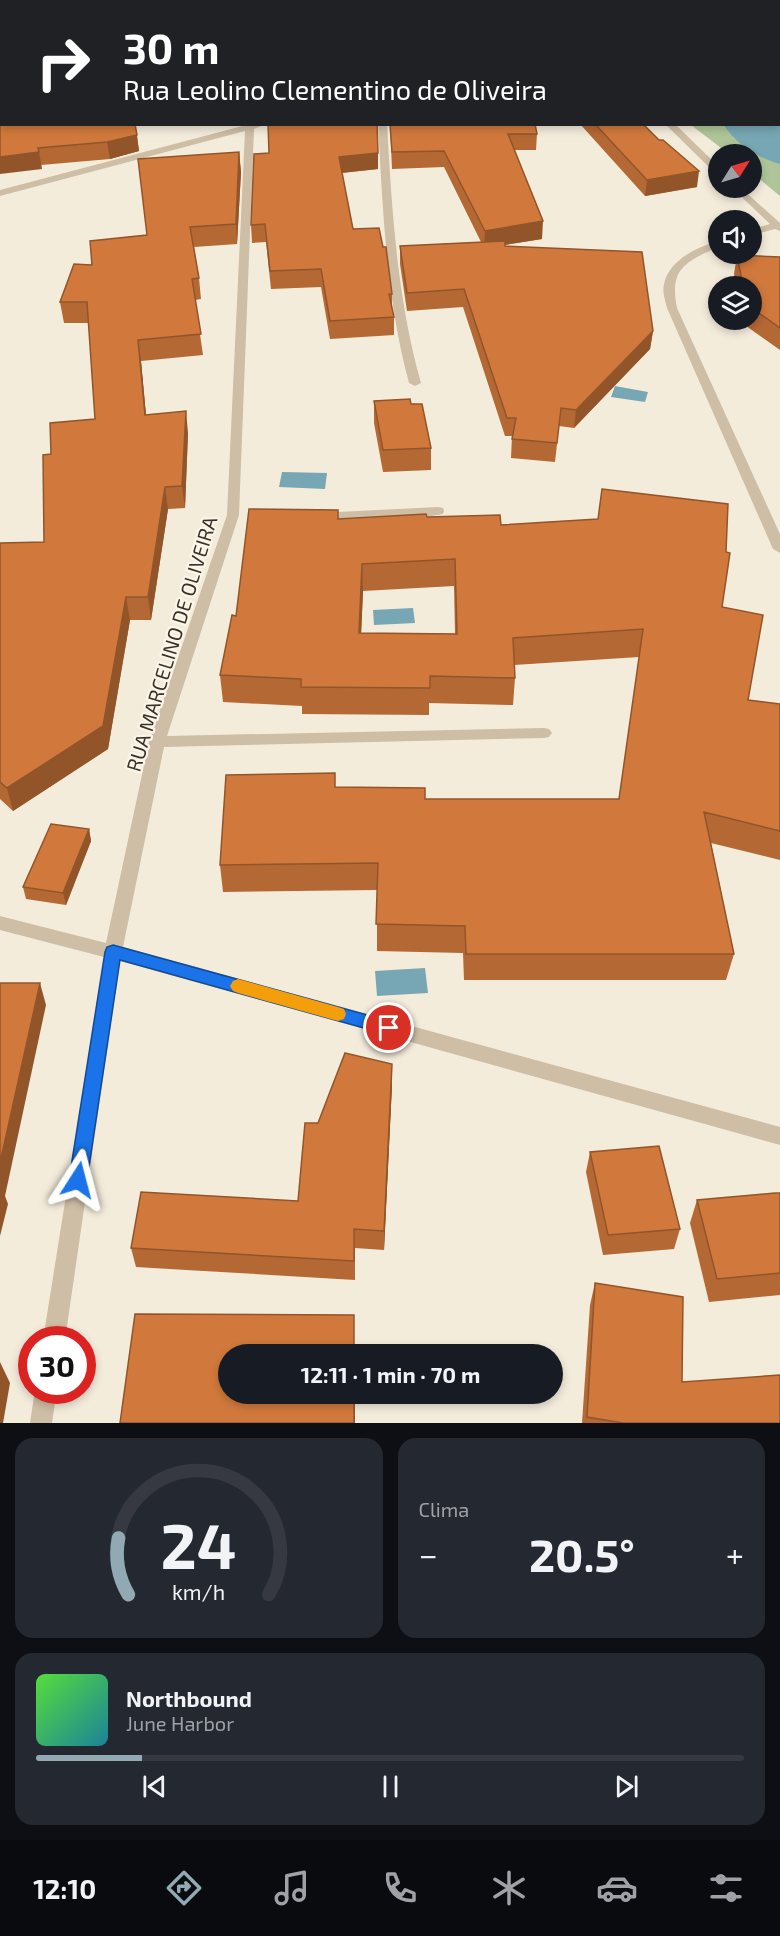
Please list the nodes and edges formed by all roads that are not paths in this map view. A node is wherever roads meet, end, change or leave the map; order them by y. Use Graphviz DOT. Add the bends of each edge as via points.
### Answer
graph roads {
  1 [pos="256,126"];
  2 [pos="382,126"];
  3 [pos="671,126"];
  4 [pos="708,161"];
  5 [pos="0,193"];
  6 [pos="747,198"];
  7 [pos="778,227"];
  8 [pos="762,230"];
  9 [pos="708,248"];
  10 [pos="415,382"];
  11 [pos="438,511"];
  12 [pos="310,516"];
  13 [pos="780,549"];
  14 [pos="544,733"];
  15 [pos="157,742"];
  16 [pos="0,923"];
  17 [pos="113,952"];
  18 [pos="780,1136"];
  19 [pos="56,1326"];
  20 [pos="44,1404"];
  21 [pos="41,1423"];
  1 -- 5 [label="street"];
  1 -- 15 [label="street, RUA MARCELINO DE OLIVEIRA" via="238,515"];
  2 -- 10 [label="street" via="396,306"];
  3 -- 4 [label="street"];
  6 -- 7 [label="street"];
  7 -- 8 [label="street"];
  9 -- 13 [label="street" via="676,268 668,286 672,308"];
  11 -- 12 [label="street"];
  14 -- 15 [label="street"];
  15 -- 17 [label="street, RUA MARCELINO DE OLIVEIRA"];
  16 -- 17 [label="street"];
  17 -- 18 [label="street"];
  17 -- 19 [label="street, RUA MARCELINO DE OLIVEIRA"];
  20 -- 21 [label="street"];
}
